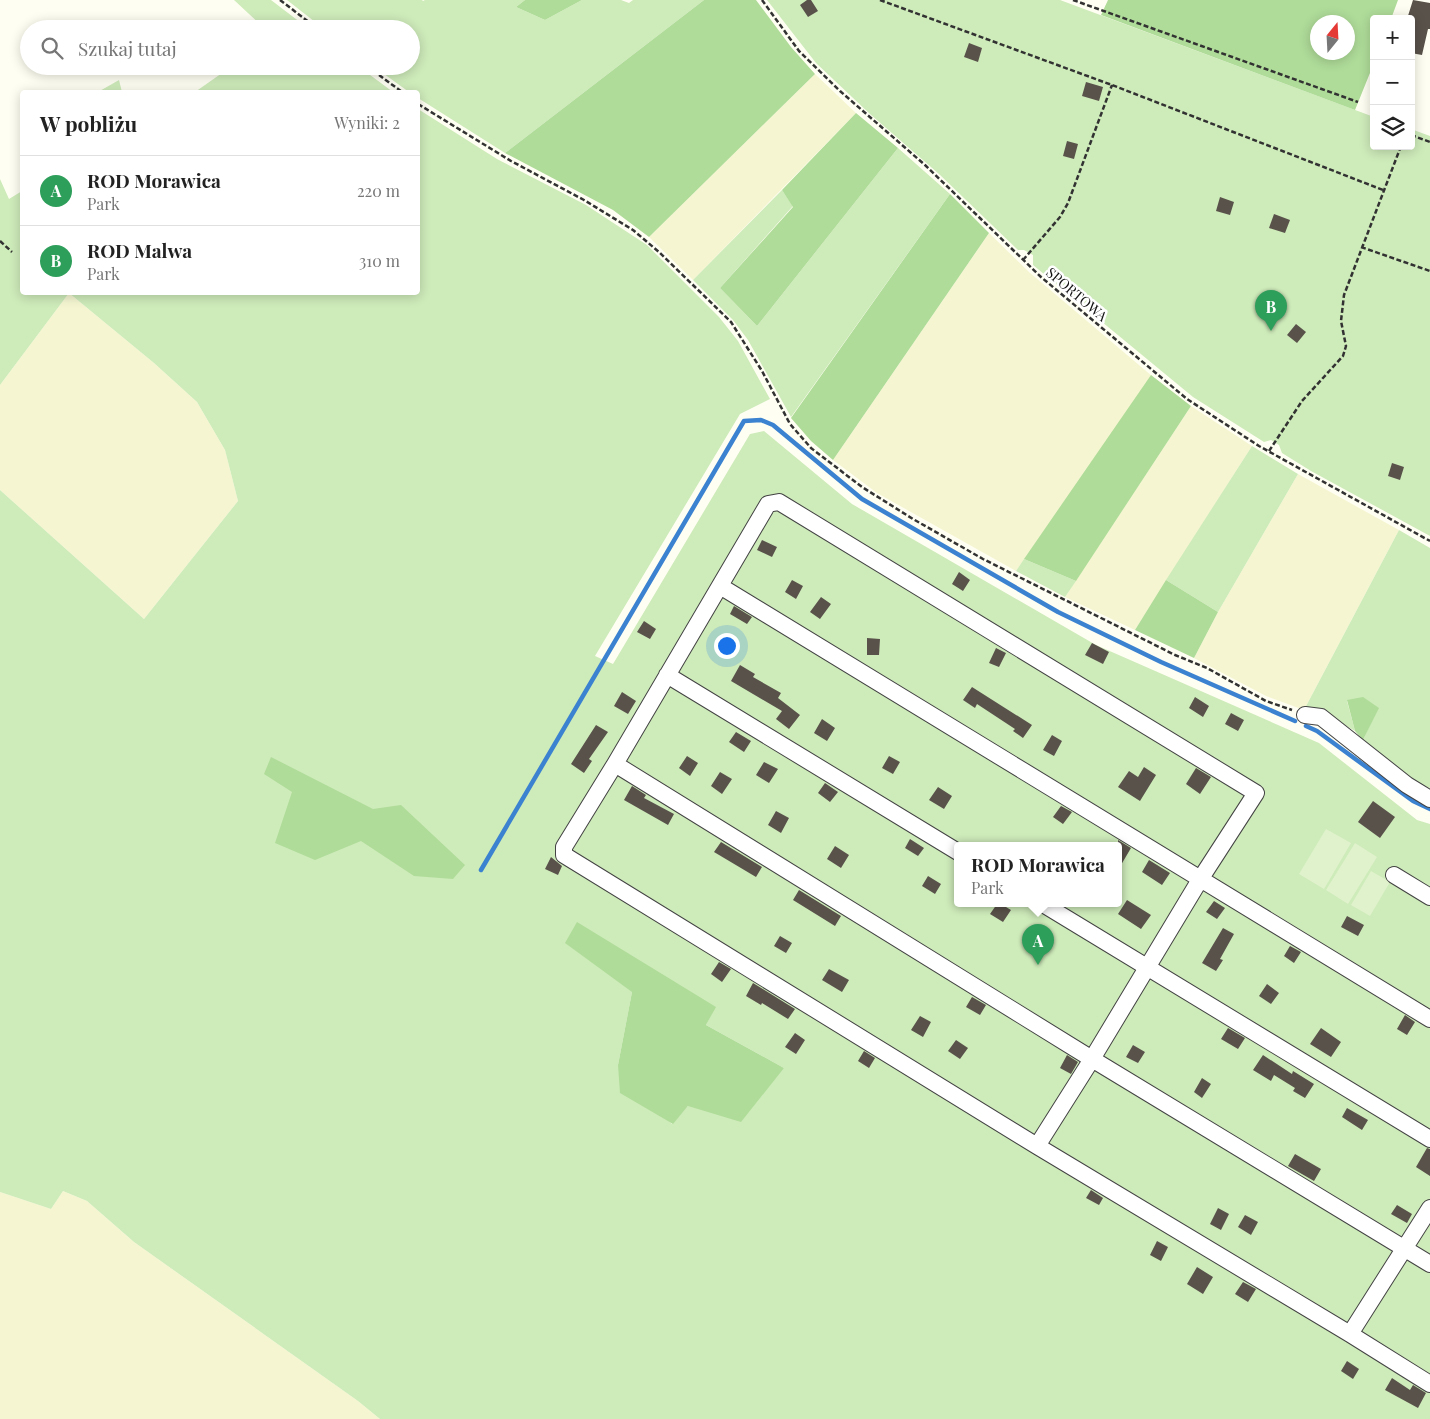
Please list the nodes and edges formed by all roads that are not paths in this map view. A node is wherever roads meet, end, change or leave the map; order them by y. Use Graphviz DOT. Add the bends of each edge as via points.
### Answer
graph roads {
  1 [pos="720,586"];
  2 [pos="668,675"];
  3 [pos="1305,715"];
  4 [pos="615,764"];
  5 [pos="1430,799"];
  6 [pos="954,850"];
  7 [pos="1394,875"];
  8 [pos="1201,878"];
  9 [pos="1430,897"];
  10 [pos="1048,907"];
  11 [pos="1146,967"];
  12 [pos="1430,1019"];
  13 [pos="1092,1059"];
  14 [pos="1430,1139"];
  15 [pos="1037,1146"];
  16 [pos="1430,1208"];
  17 [pos="1405,1249"];
  18 [pos="1430,1264"];
  19 [pos="1350,1334"];
  20 [pos="1430,1384"];
  1 -- 2 [label="street"];
  1 -- 8 [label="street"];
  1 -- 8 [label="street" via="768,504 779,502 788,507 1256,793"];
  2 -- 4 [label="street"];
  2 -- 6 [label="street"];
  3 -- 5 [label="street" via="1321,717"];
  4 -- 13 [label="street"];
  4 -- 15 [label="street" via="564,847 564,855"];
  7 -- 9 [label="street"];
  8 -- 11 [label="street"];
  8 -- 12 [label="street"];
  10 -- 11 [label="street"];
  11 -- 13 [label="street"];
  11 -- 14 [label="street"];
  13 -- 15 [label="street"];
  13 -- 17 [label="street"];
  15 -- 19 [label="street"];
  16 -- 17 [label="street"];
  17 -- 18 [label="street"];
  17 -- 19 [label="street"];
  19 -- 20 [label="street"];
}
